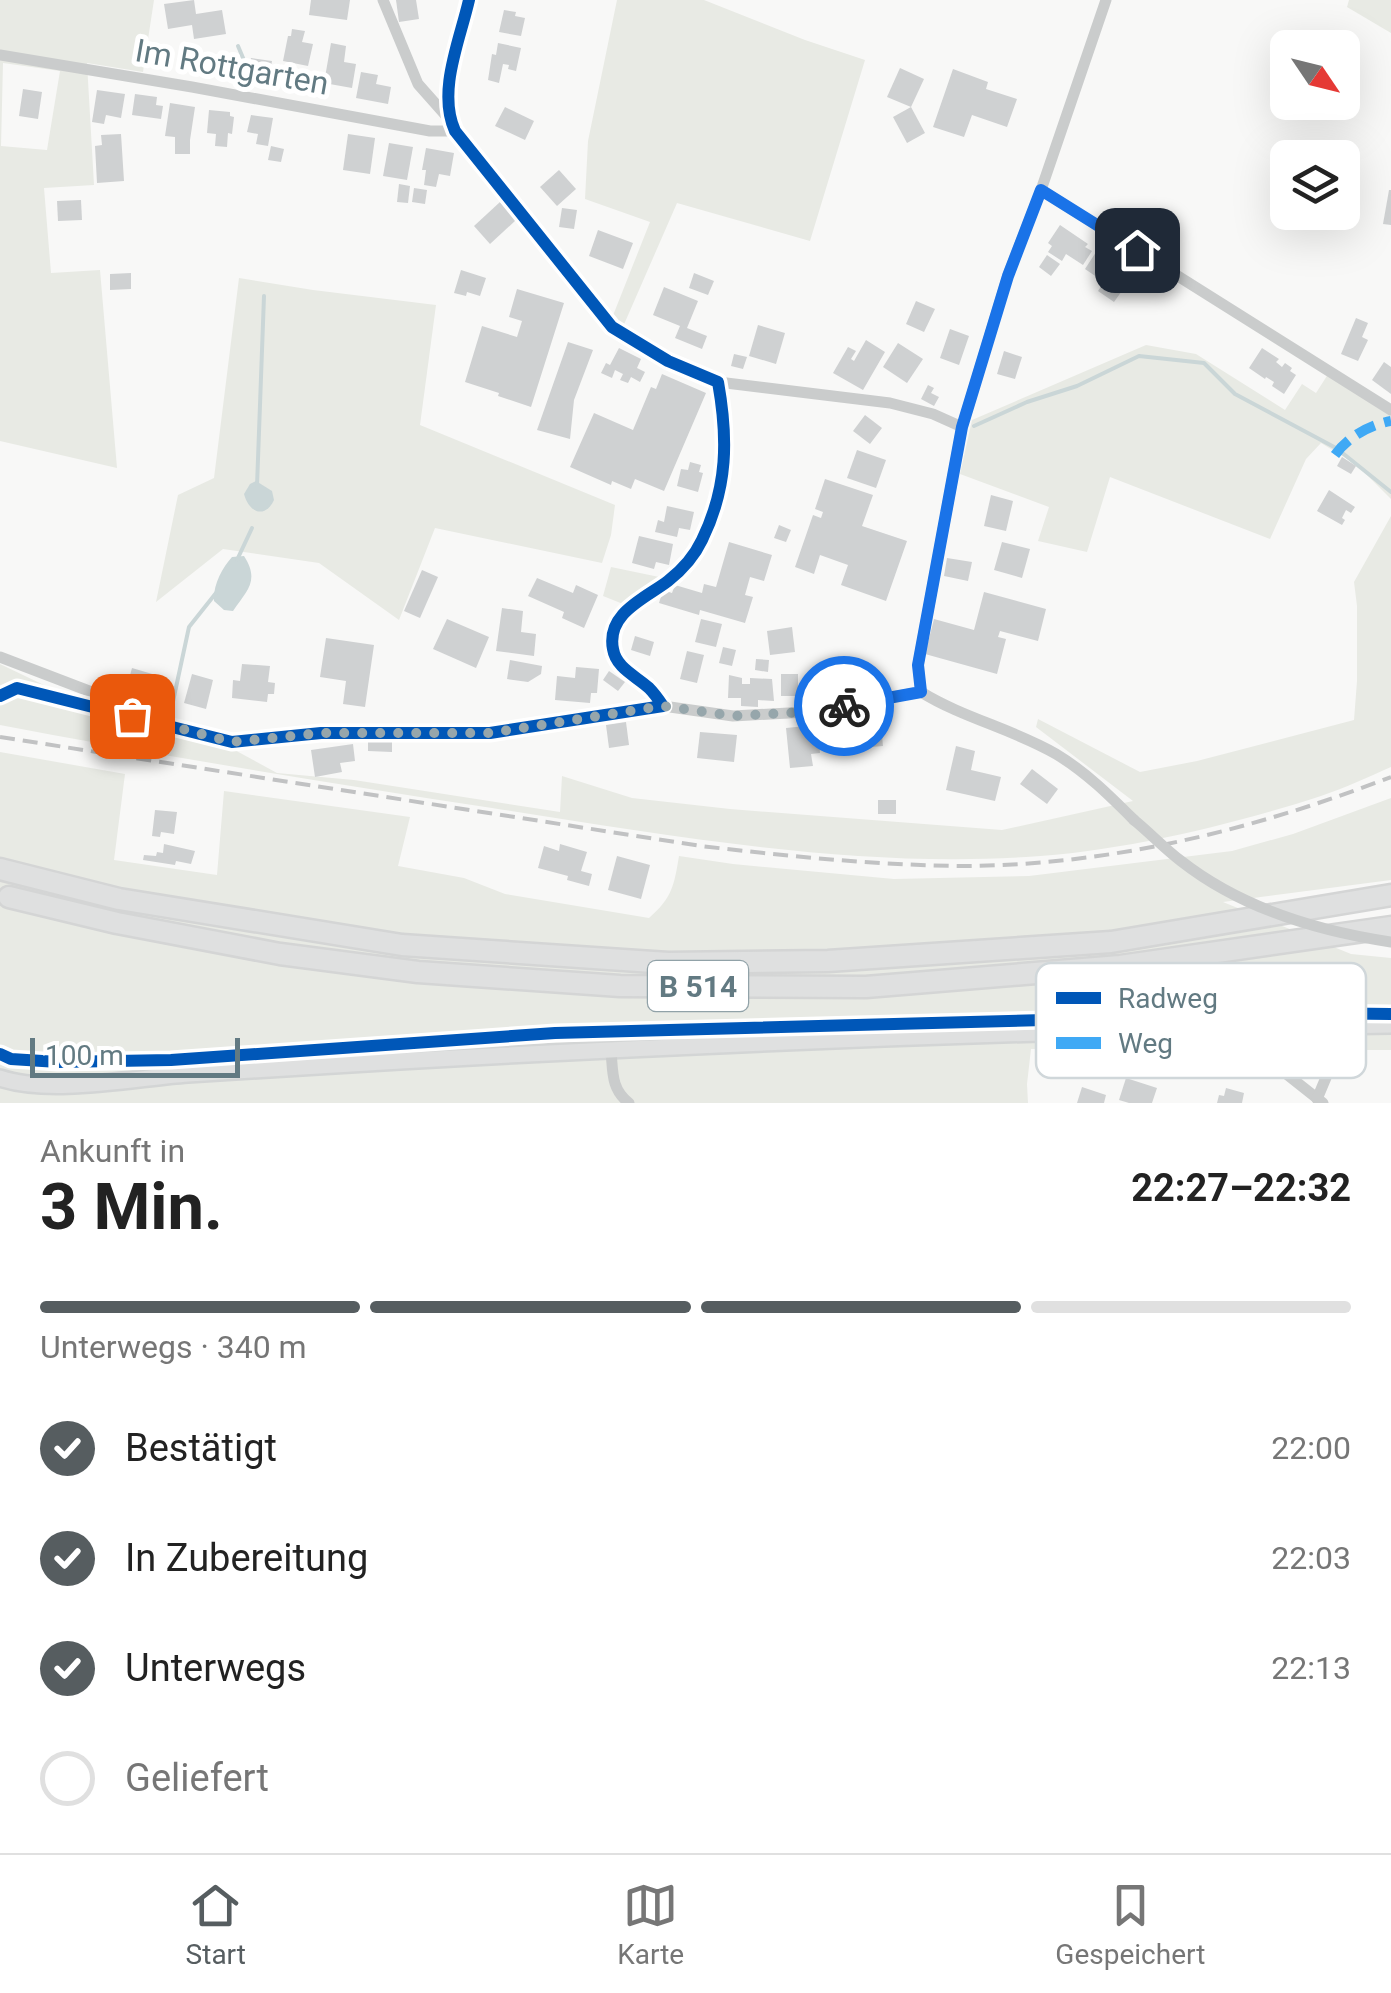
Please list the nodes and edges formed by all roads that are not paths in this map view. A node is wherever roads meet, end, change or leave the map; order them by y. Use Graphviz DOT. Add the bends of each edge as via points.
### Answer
graph roads {
  1 [pos="383,0"];
  2 [pos="470,0"];
  3 [pos="1106,0"];
  4 [pos="0,55"];
  5 [pos="452,125"];
  6 [pos="1041,190"];
  7 [pos="718,382"];
  8 [pos="1391,410"];
  9 [pos="962,427"];
  10 [pos="0,657"];
  11 [pos="921,692"];
  12 [pos="0,696"];
  13 [pos="663,706"];
  14 [pos="99,708"];
  15 [pos="0,869"];
  16 [pos="1391,896"];
  17 [pos="9,897"];
  18 [pos="1391,927"];
  19 [pos="1391,942"];
  20 [pos="1141,963"];
  21 [pos="1036,973"];
  22 [pos="1391,1026"];
  23 [pos="1366,1027"];
  24 [pos="1036,1035"];
  25 [pos="610,1051"];
  26 [pos="0,1078"];
  27 [pos="1291,1078"];
  28 [pos="1320,1101"];
  29 [pos="629,1103"];
  1 -- 5 [label="street" via="418,84"];
  2 -- 5 [label="street" via="449,84"];
  3 -- 6 [label="street"];
  4 -- 5 [label="street, Im Rottgarten" via="430,131"];
  5 -- 7 [label="street" via="612,326 668,362"];
  6 -- 8 [label="street"];
  6 -- 9 [label="street"];
  7 -- 9 [label="street" via="890,403"];
  7 -- 13 [label="street" via="724,471 703,540 688,563 629,608 612,643 623,667"];
  9 -- 11 [label="street" via="918,665"];
  10 -- 14 [label="street" via="89,692"];
  11 -- 13 [label="street" via="806,712 733,716"];
  11 -- 19 [label="street, bridge" via="1056,754 1212,883 1295,920"];
  12 -- 14 [label="street" via="16,688"];
  13 -- 14 [label="street" via="490,733 322,733 232,742"];
  15 -- 16 [label="highway, B 514" via="119,899 402,946 668,963 1111,942"];
  17 -- 21 [label="highway, B 514" via="280,954 418,972 620,986 866,988"];
  18 -- 20 [label="highway, B 514"];
  22 -- 23 [label="main road"];
  24 -- 25 [label="main road"];
  25 -- 26 [label="main road" via="64,1085"];
  25 -- 29 [label="street" via="614,1084"];
  27 -- 28 [label="street"];
}
